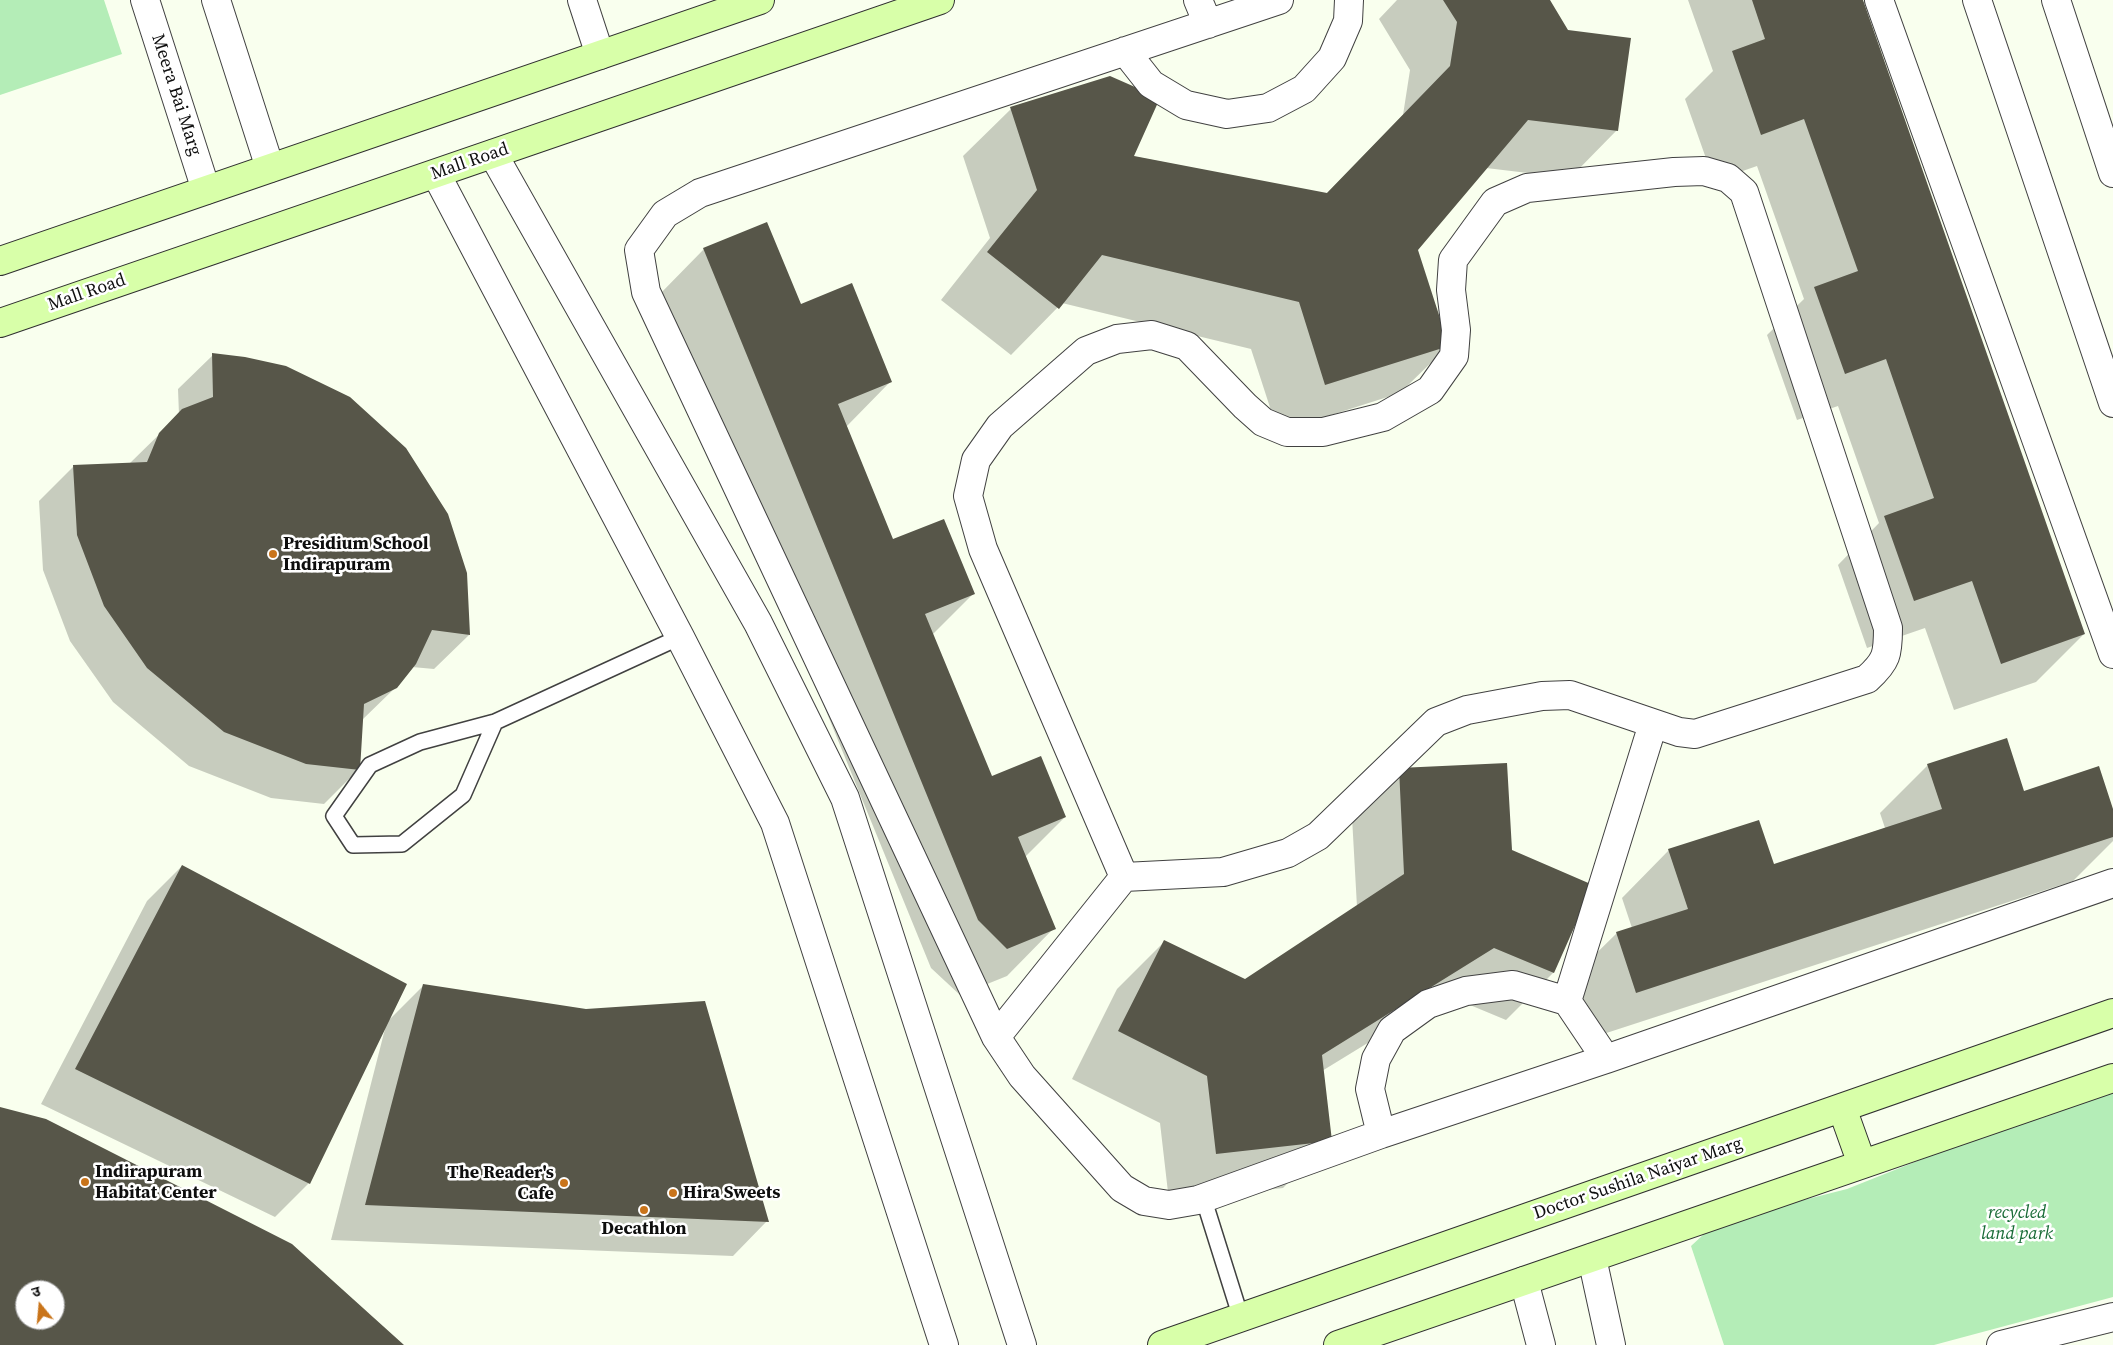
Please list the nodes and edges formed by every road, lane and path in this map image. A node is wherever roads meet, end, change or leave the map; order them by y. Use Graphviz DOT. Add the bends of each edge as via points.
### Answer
graph roads {
  1 [pos="145,0"];
  2 [pos="216,0"];
  3 [pos="582,0"];
  4 [pos="760,0"];
  5 [pos="940,0"];
  6 [pos="1349,0"];
  7 [pos="1879,0"];
  8 [pos="1977,0"];
  9 [pos="2056,0"];
  10 [pos="1275,1"];
  11 [pos="1203,12"];
  12 [pos="1126,51"];
  13 [pos="600,55"];
  14 [pos="493,154"];
  15 [pos="270,168"];
  16 [pos="2113,173"];
  17 [pos="436,174"];
  18 [pos="206,190"];
  19 [pos="0,261"];
  20 [pos="0,323"];
  21 [pos="2113,403"];
  22 [pos="680,637"];
  23 [pos="2113,654"];
  24 [pos="495,722"];
  25 [pos="1653,724"];
  26 [pos="1124,877"];
  27 [pos="2113,882"];
  28 [pos="1567,1001"];
  29 [pos="2113,1013"];
  30 [pos="996,1037"];
  31 [pos="1606,1059"];
  32 [pos="2113,1078"];
  33 [pos="1842,1108"];
  34 [pos="1381,1134"];
  35 [pos="1862,1164"];
  36 [pos="1203,1198"];
  37 [pos="1592,1258"];
  38 [pos="1524,1281"];
  39 [pos="2113,1317"];
  40 [pos="1241,1318"];
  41 [pos="944,1345"];
  42 [pos="1022,1345"];
  43 [pos="1162,1345"];
  44 [pos="1338,1345"];
  45 [pos="1541,1345"];
  46 [pos="1611,1345"];
  47 [pos="2001,1345"];
  1 -- 18 [label="street, Meera Bai Marg"];
  2 -- 15 [label="street"];
  3 -- 13 [label="street"];
  4 -- 13 [label="street"];
  5 -- 14 [label="street, Mall Road"];
  6 -- 12 [label="street" via="1348,21 1332,58 1304,89 1268,108 1227,114 1186,105 1151,84"];
  7 -- 23 [label="street"];
  8 -- 21 [label="street"];
  9 -- 16 [label="street"];
  10 -- 11 [label="street"];
  11 -- 12 [label="street"];
  12 -- 30 [label="street" via="700,193 665,214 639,250 646,292"];
  13 -- 15 [label="street"];
  14 -- 17 [label="street, Mall Road"];
  14 -- 42 [label="street" via="758,623 845,798"];
  15 -- 18 [label="street"];
  17 -- 20 [label="street, Mall Road"];
  17 -- 22 [label="street"];
  18 -- 19 [label="street"];
  22 -- 24 [label="lane"];
  22 -- 41 [label="street" via="775,823"];
  24 -- 24 [label="lane" via="420,742 370,765 334,816 353,845 402,844 463,795"];
  25 -- 26 [label="street" via="1570,695 1542,696 1467,710 1436,722 1318,836 1288,852 1224,872"];
  25 -- 26 [label="street" via="1695,734 1710,731 1867,679 1882,666 1888,648 1888,628 1744,192 1728,178 1704,171 1527,188 1495,202 1453,260 1454,356 1430,390 1383,417 1323,432 1287,432 1263,422 1187,346 1152,335 1117,339 1086,351 1000,426 976,460 968,496 976,529"];
  25 -- 28 [label="street"];
  26 -- 30 [label="street"];
  27 -- 31 [label="street"];
  28 -- 31 [label="street"];
  28 -- 34 [label="street" via="1513,985 1466,991 1428,1004 1392,1030 1376,1059 1370,1089"];
  29 -- 33 [label="street, Doctor Sushila Naiyar Marg"];
  30 -- 36 [label="street" via="1022,1076 1122,1188 1144,1201 1169,1205"];
  31 -- 34 [label="street"];
  32 -- 35 [label="street"];
  33 -- 35 [label="street"];
  33 -- 40 [label="street, Doctor Sushila Naiyar Marg"];
  34 -- 36 [label="street"];
  35 -- 37 [label="street"];
  36 -- 40 [label="lane"];
  37 -- 38 [label="street"];
  37 -- 46 [label="street"];
  38 -- 44 [label="street"];
  38 -- 45 [label="street"];
  39 -- 47 [label="street"];
  40 -- 43 [label="street, Doctor Sushila Naiyar Marg"];
}
